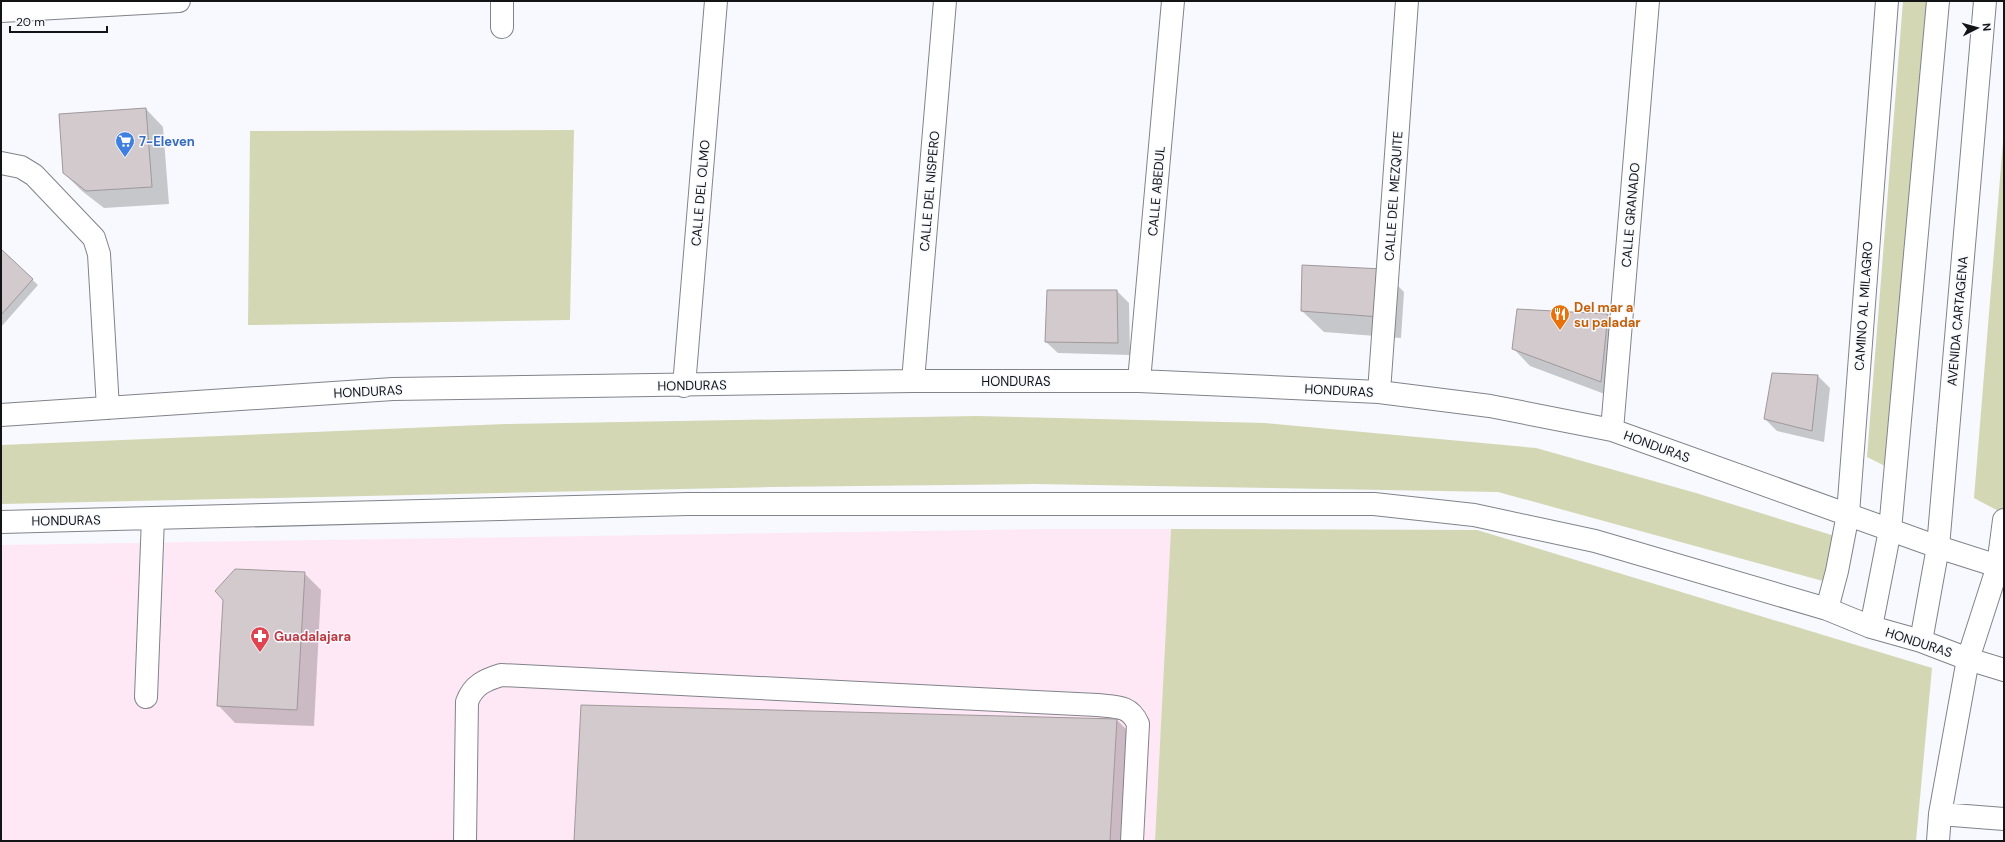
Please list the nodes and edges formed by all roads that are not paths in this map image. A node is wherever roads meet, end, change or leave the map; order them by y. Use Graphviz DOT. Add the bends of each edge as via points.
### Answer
graph roads {
  1 [pos="179,1"];
  2 [pos="502,1"];
  3 [pos="716,1"];
  4 [pos="945,1"];
  5 [pos="1173,1"];
  6 [pos="1407,1"];
  7 [pos="1648,1"];
  8 [pos="1886,1"];
  9 [pos="1938,1"];
  10 [pos="1985,1"];
  11 [pos="1,11"];
  12 [pos="502,27"];
  13 [pos="1,163"];
  14 [pos="913,380"];
  15 [pos="1139,381"];
  16 [pos="684,386"];
  17 [pos="1379,392"];
  18 [pos="108,408"];
  19 [pos="1,414"];
  20 [pos="1612,430"];
  21 [pos="1848,514"];
  22 [pos="153,518"];
  23 [pos="2004,520"];
  24 [pos="1,522"];
  25 [pos="1890,530"];
  26 [pos="1938,547"];
  27 [pos="2001,567"];
  28 [pos="1827,609"];
  29 [pos="1871,627"];
  30 [pos="1921,641"];
  31 [pos="1968,659"];
  32 [pos="2004,670"];
  33 [pos="146,697"];
  34 [pos="1940,814"];
  35 [pos="2004,819"];
  36 [pos="464,841"];
  37 [pos="1132,841"];
  38 [pos="1938,841"];
  1 -- 11 [label="street"];
  2 -- 12 [label="street"];
  3 -- 16 [label="street, CALLE DEL OLMO"];
  4 -- 14 [label="street, CALLE DEL NISPERO"];
  5 -- 15 [label="street, CALLE ABEDUL"];
  6 -- 17 [label="street, CALLE DEL MEZQUITE"];
  7 -- 20 [label="street, CALLE GRANADO"];
  8 -- 21 [label="street, CAMINO AL MILAGRO"];
  9 -- 25 [label="street"];
  10 -- 26 [label="street, AVENIDA CARTAGENA"];
  13 -- 18 [label="street" via="21,167 34,175 94,238 99,254"];
  14 -- 15 [label="street, HONDURAS"];
  14 -- 16 [label="street, HONDURAS"];
  15 -- 17 [label="street, HONDURAS"];
  16 -- 18 [label="street, HONDURAS" via="393,389"];
  17 -- 20 [label="street, HONDURAS" via="1490,406"];
  18 -- 19 [label="street, HONDURAS"];
  20 -- 21 [label="street, HONDURAS"];
  21 -- 25 [label="street, HONDURAS"];
  21 -- 28 [label="street, CAMINO AL MILAGRO"];
  22 -- 24 [label="street, HONDURAS"];
  22 -- 28 [label="street, HONDURAS" via="688,504 1374,504 1474,515 1595,541"];
  22 -- 33 [label="street"];
  23 -- 27 [label="street"];
  25 -- 26 [label="street, HONDURAS"];
  25 -- 29 [label="street"];
  26 -- 27 [label="street, HONDURAS"];
  26 -- 30 [label="street, AVENIDA CARTAGENA"];
  27 -- 31 [label="street"];
  28 -- 29 [label="street, HONDURAS"];
  29 -- 30 [label="street, HONDURAS"];
  30 -- 31 [label="street, HONDURAS"];
  31 -- 32 [label="street, HONDURAS"];
  31 -- 34 [label="street"];
  34 -- 35 [label="street"];
  34 -- 38 [label="street"];
  36 -- 37 [label="street" via="466,702 471,691 479,684 501,674 1098,705 1126,710 1134,714 1138,724"];
}
